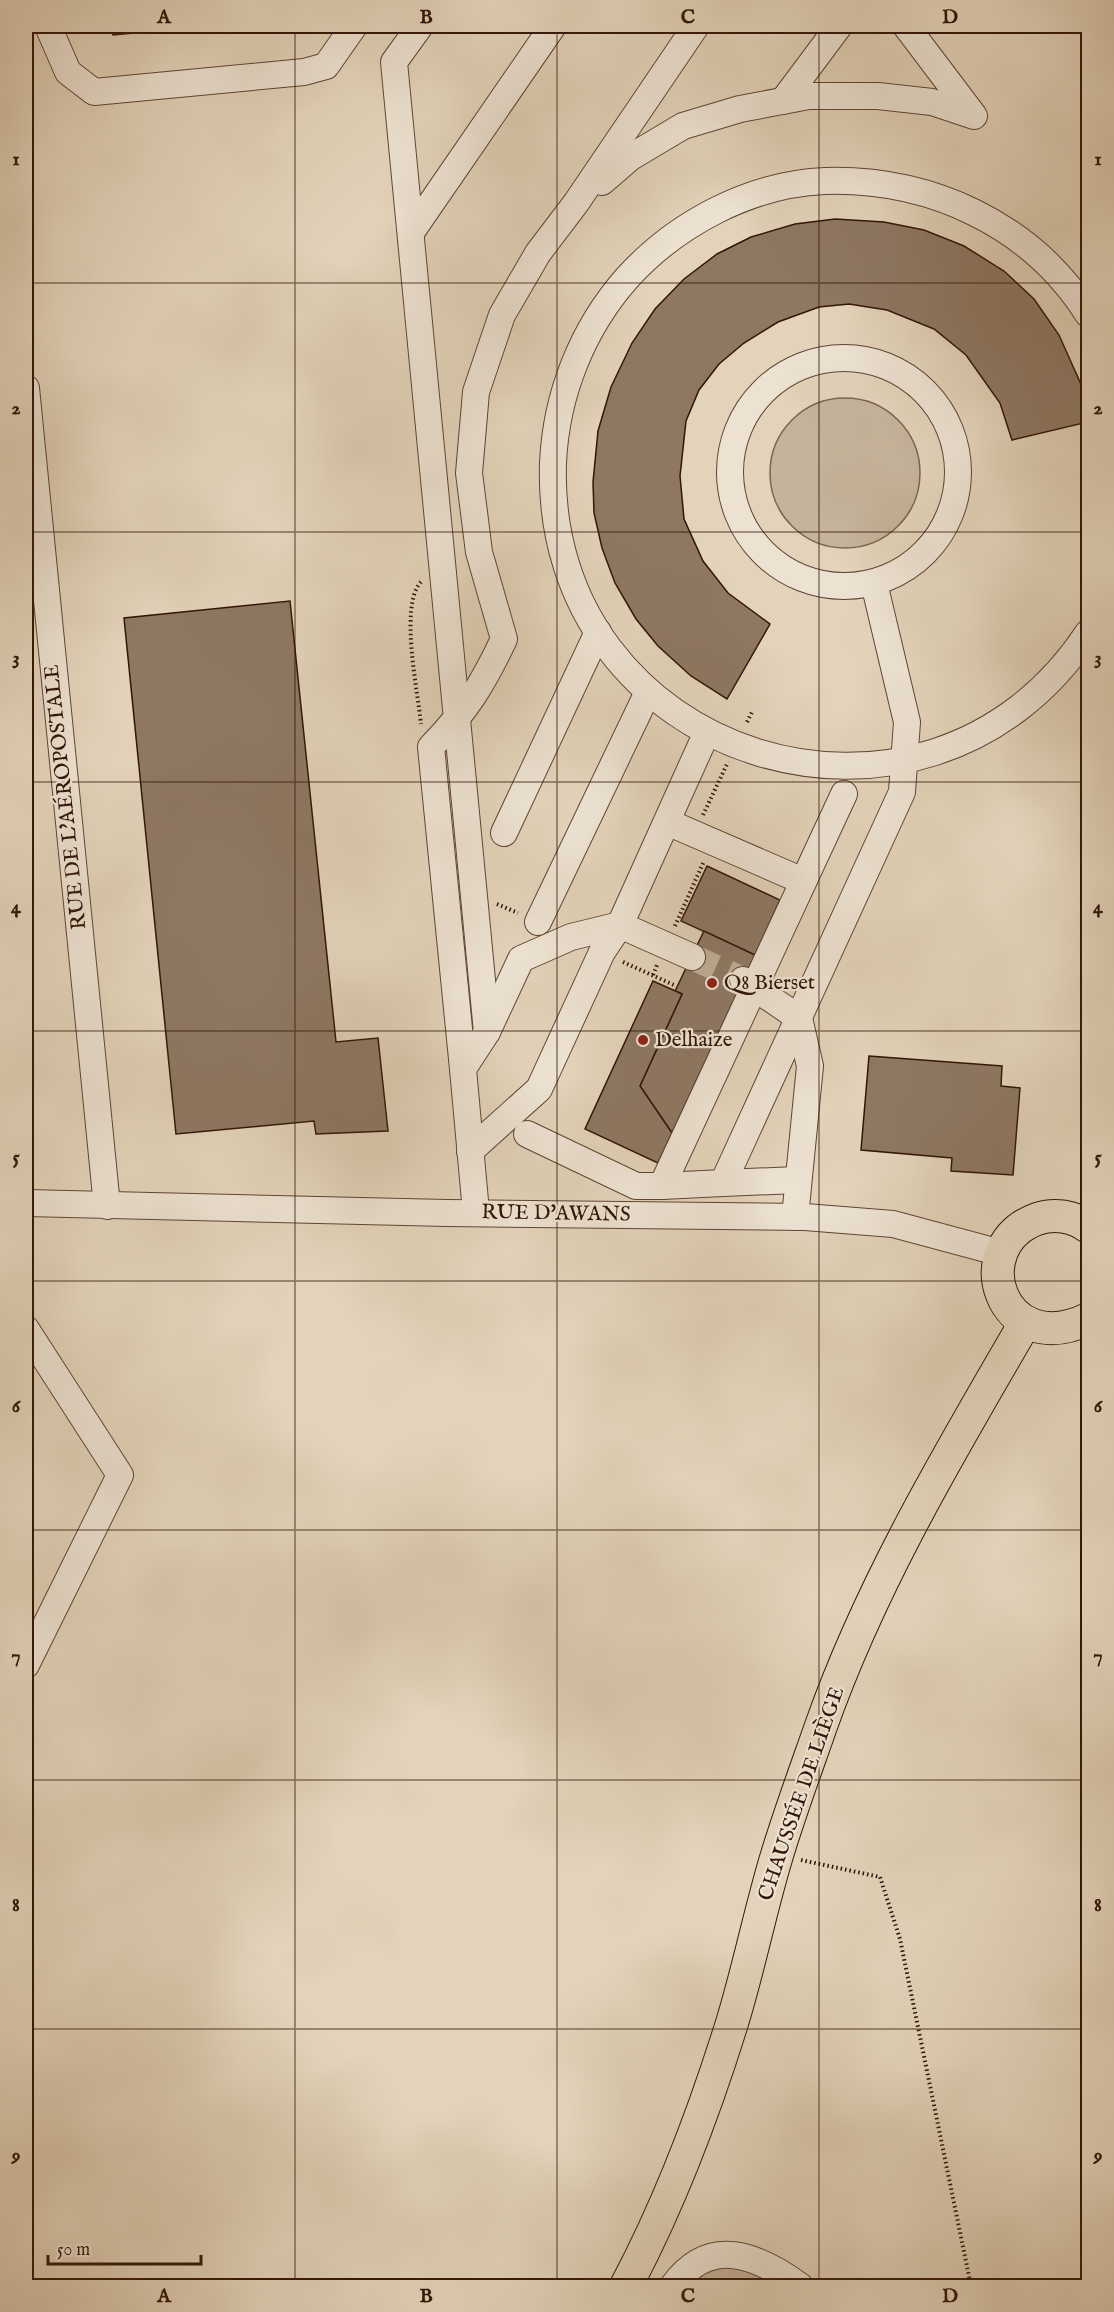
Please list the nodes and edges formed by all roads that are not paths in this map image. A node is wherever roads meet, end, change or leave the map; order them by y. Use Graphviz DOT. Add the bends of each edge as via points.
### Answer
graph roads {
  1 [pos="48,26"];
  2 [pos="354,26"];
  3 [pos="420,26"];
  4 [pos="553,26"];
  5 [pos="696,26"];
  6 [pos="839,26"];
  7 [pos="906,26"];
  8 [pos="783,101"];
  9 [pos="576,203"];
  10 [pos="412,231"];
  11 [pos="1089,314"];
  12 [pos="26,388"];
  13 [pos="28,449"];
  14 [pos="30,483"];
  15 [pos="874,583"];
  16 [pos="598,632"];
  17 [pos="1089,633"];
  18 [pos="648,692"];
  19 [pos="462,714"];
  20 [pos="706,732"];
  21 [pos="904,762"];
  22 [pos="844,794"];
  23 [pos="667,822"];
  24 [pos="504,833"];
  25 [pos="803,882"];
  26 [pos="538,922"];
  27 [pos="620,925"];
  28 [pos="692,957"];
  29 [pos="749,983"];
  30 [pos="500,1003"];
  31 [pos="799,1018"];
  32 [pos="487,1032"];
  33 [pos="463,1070"];
  34 [pos="527,1134"];
  35 [pos="470,1151"];
  36 [pos="798,1180"];
  37 [pos="723,1183"];
  38 [pos="662,1186"];
  39 [pos="26,1203"];
  40 [pos="107,1206"];
  41 [pos="476,1212"];
  42 [pos="795,1217"];
  43 [pos="1087,1221"];
  44 [pos="1001,1253"];
  45 [pos="1089,1319"];
  46 [pos="1025,1323"];
  47 [pos="26,1329"];
  48 [pos="26,1665"];
  49 [pos="626,2286"];
  50 [pos="673,2286"];
  51 [pos="800,2286"];
  1 -- 2 [label="street" via="68,72 94,92 304,72 326,66"];
  3 -- 10 [label="street" via="394,62"];
  4 -- 10 [label="street"];
  5 -- 9 [label="street"];
  6 -- 8 [label="street"];
  7 -- 8 [label="street" via="974,116 932,102 878,96 809,96"];
  8 -- 9 [label="street" via="683,126 631,157"];
  9 -- 19 [label="street" via="538,252 502,315 476,392 469,473 479,552 504,639 483,685"];
  10 -- 19 [label="street"];
  11 -- 16 [label="street" via="1045,261 1007,230 965,206 918,190 868,181 821,181 772,189 726,205 682,230 644,259 612,296 585,337 554,430 556,528 570,574"];
  12 -- 13 [label="street, RUE DE L'AÉROPOSTALE"];
  13 -- 14 [label="street, RUE DE L'AÉROPOSTALE"];
  14 -- 40 [label="street, RUE DE L'AÉROPOSTALE"];
  15 -- 15 [label="street" via="898,574 929,549 950,516 959,478 955,442 940,408 915,382 883,364 848,357 812,362 779,378 753,403 736,435 730,471 736,510 755,544 785,570 821,585"];
  15 -- 21 [label="street" via="907,722"];
  16 -- 18 [label="street"];
  16 -- 24 [label="street"];
  17 -- 21 [label="street" via="1070,662 995,726"];
  18 -- 20 [label="street"];
  18 -- 26 [label="street"];
  19 -- 30 [label="street"];
  19 -- 32 [label="street"];
  19 -- 33 [label="street" via="431,747"];
  20 -- 21 [label="street" via="735,747 819,767"];
  20 -- 23 [label="street"];
  21 -- 31 [label="street" via="902,792"];
  22 -- 25 [label="street"];
  23 -- 25 [label="street"];
  23 -- 27 [label="street"];
  25 -- 29 [label="street"];
  27 -- 28 [label="street"];
  27 -- 30 [label="street" via="571,937 521,959"];
  27 -- 35 [label="street" via="602,952 539,1089"];
  29 -- 31 [label="street"];
  29 -- 38 [label="street"];
  30 -- 32 [label="street"];
  31 -- 36 [label="street" via="810,1065"];
  31 -- 37 [label="street"];
  32 -- 33 [label="street"];
  33 -- 35 [label="street"];
  34 -- 38 [label="street" via="636,1186"];
  35 -- 41 [label="street"];
  36 -- 37 [label="street"];
  36 -- 42 [label="street"];
  37 -- 38 [label="street"];
  39 -- 40 [label="street, RUE D'AWANS"];
  40 -- 41 [label="street, RUE D'AWANS"];
  41 -- 42 [label="street, RUE D'AWANS"];
  42 -- 44 [label="street, RUE D'AWANS" via="894,1224"];
  43 -- 44 [label="main road" via="1045,1216 1026,1223 1011,1236"];
  44 -- 46 [label="main road" via="997,1272 1000,1292 1010,1310"];
  45 -- 46 [label="main road" via="1069,1329 1047,1330"];
  46 -- 49 [label="main road, CHAUSSÉE DE LIÈGE" via="970,1414 867,1615 823,1721 777,1855 732,2023 708,2094 667,2199"];
  47 -- 48 [label="street" via="120,1475"];
  50 -- 51 [label="street" via="686,2269 714,2255 742,2256 770,2266"];
}
